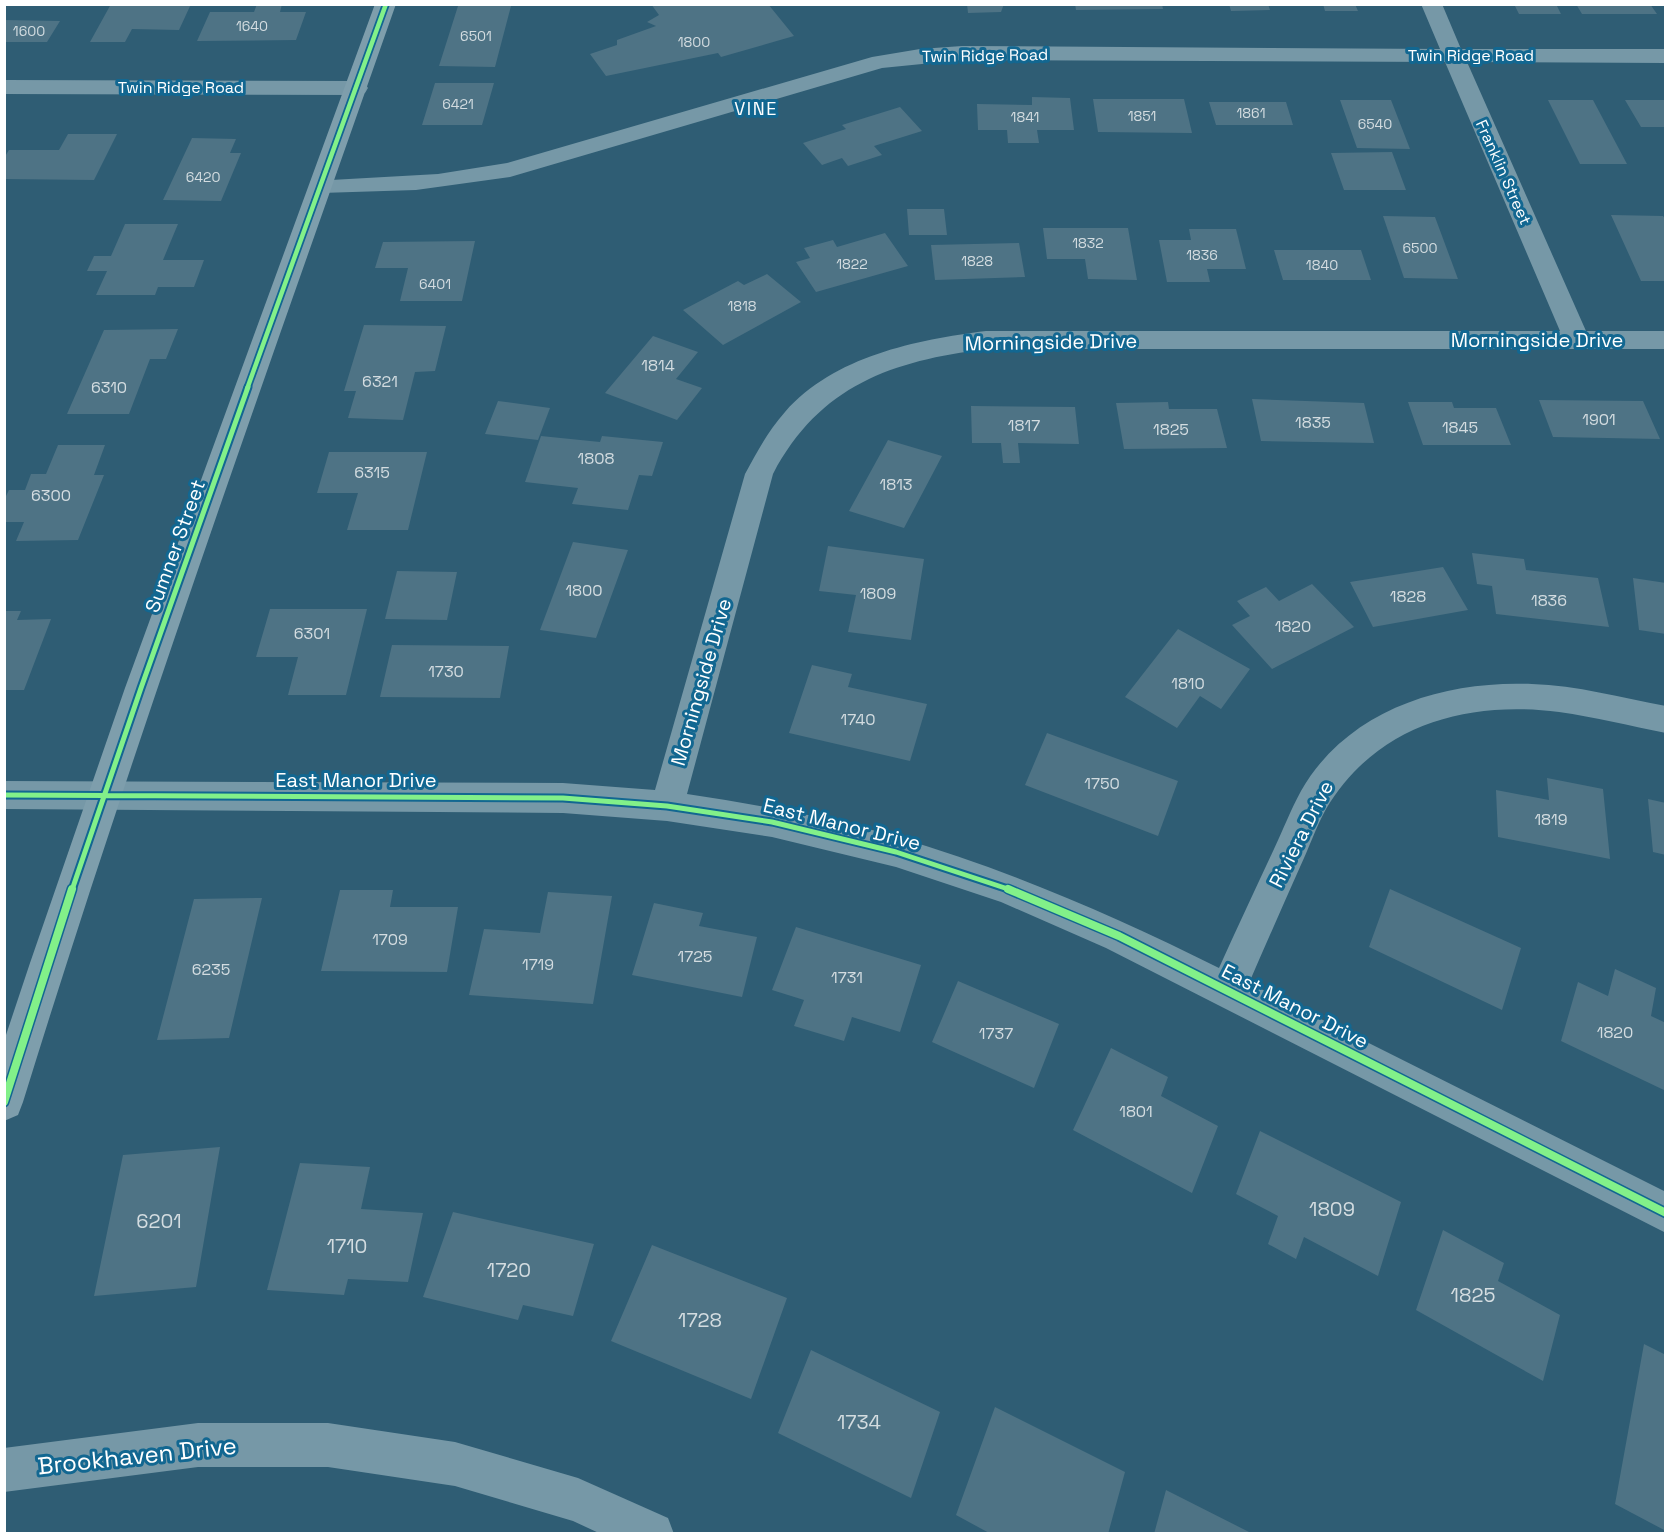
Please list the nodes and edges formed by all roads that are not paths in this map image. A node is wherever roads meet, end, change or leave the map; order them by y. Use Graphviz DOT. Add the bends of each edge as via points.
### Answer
graph roads {
  1 [pos="386,4"];
  2 [pos="1431,4"];
  3 [pos="1453,55"];
  4 [pos="1665,56"];
  5 [pos="4,87"];
  6 [pos="357,88"];
  7 [pos="321,186"];
  8 [pos="1577,340"];
  9 [pos="1665,340"];
  10 [pos="1665,720"];
  11 [pos="4,795"];
  12 [pos="103,796"];
  13 [pos="666,806"];
  14 [pos="1227,990"];
  15 [pos="4,1102"];
  16 [pos="1665,1213"];
  17 [pos="4,1470"];
  18 [pos="652,1533"];
  1 -- 6 [label="street, Sumner Street"];
  2 -- 3 [label="street, Franklin Street"];
  3 -- 4 [label="street, Twin Ridge Road"];
  3 -- 7 [label="street, Twin Ridge Road" via="921,56 880,62 464,180"];
  3 -- 8 [label="street, Franklin Street"];
  5 -- 6 [label="street, Twin Ridge Road"];
  6 -- 7 [label="street, Sumner Street"];
  7 -- 12 [label="street, Sumner Street"];
  8 -- 9 [label="street, Morningside Drive"];
  8 -- 13 [label="street, Morningside Drive" via="986,340 943,344 864,369 830,389 794,420 759,474"];
  10 -- 14 [label="street, Riviera Drive" via="1556,699 1501,697 1451,703 1414,715 1365,741 1332,772 1313,801"];
  11 -- 12 [label="street, East Manor Drive"];
  12 -- 13 [label="street, East Manor Drive" via="563,798"];
  12 -- 15 [label="street, Sumner Street"];
  13 -- 14 [label="street, East Manor Drive" via="772,822 896,852 1018,893 1119,936"];
  14 -- 16 [label="street, East Manor Drive"];
  17 -- 18 [label="street, Brookhaven Drive" via="198,1445 328,1445 455,1464 578,1500"];
}
